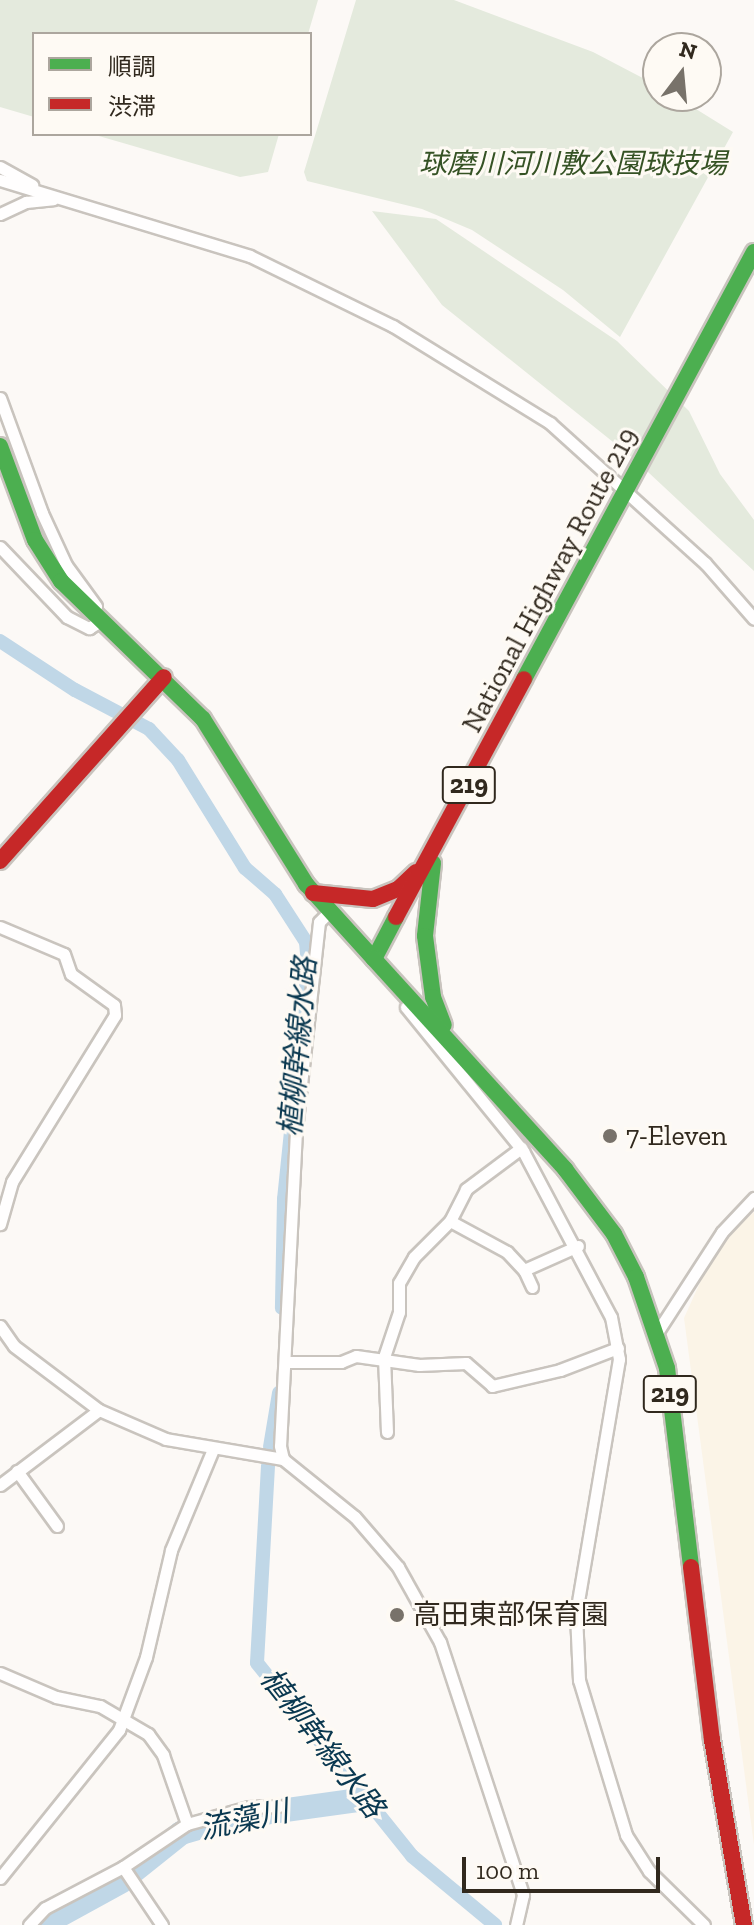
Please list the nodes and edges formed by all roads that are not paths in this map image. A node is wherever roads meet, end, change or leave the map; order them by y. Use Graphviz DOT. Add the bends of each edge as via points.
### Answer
graph roads {
  1 [pos="0,167"];
  2 [pos="0,180"];
  3 [pos="57,198"];
  4 [pos="0,214"];
  5 [pos="754,252"];
  6 [pos="0,398"];
  7 [pos="0,446"];
  8 [pos="629,489"];
  9 [pos="0,547"];
  10 [pos="754,619"];
  11 [pos="99,622"];
  12 [pos="127,645"];
  13 [pos="164,677"];
  14 [pos="433,853"];
  15 [pos="0,861"];
  16 [pos="313,893"];
  17 [pos="329,912"];
  18 [pos="0,927"];
  19 [pos="374,959"];
  20 [pos="448,1036"];
  21 [pos="521,1148"];
  22 [pos="754,1198"];
  23 [pos="450,1221"];
  24 [pos="0,1224"];
  25 [pos="578,1246"];
  26 [pos="524,1270"];
  27 [pos="532,1287"];
  28 [pos="0,1326"];
  29 [pos="656,1335"];
  30 [pos="618,1348"];
  31 [pos="384,1357"];
  32 [pos="287,1362"];
  33 [pos="99,1410"];
  34 [pos="387,1432"];
  35 [pos="213,1449"];
  36 [pos="283,1459"];
  37 [pos="17,1471"];
  38 [pos="0,1485"];
  39 [pos="57,1526"];
  40 [pos="0,1673"];
  41 [pos="122,1718"];
  42 [pos="279,1806"];
  43 [pos="187,1824"];
  44 [pos="123,1867"];
  45 [pos="0,1878"];
  46 [pos="517,1924"];
  47 [pos="29,1925"];
  48 [pos="162,1925"];
  49 [pos="704,1925"];
  50 [pos="744,1925"];
  1 -- 3 [label="street"];
  2 -- 3 [label="street"];
  3 -- 4 [label="street" via="26,202"];
  3 -- 8 [label="street" via="250,256 337,297 550,423"];
  5 -- 8 [label="main road, National Highway Route 219 / 219"];
  6 -- 12 [label="street" via="66,565"];
  7 -- 11 [label="main road" via="35,540 61,581"];
  8 -- 10 [label="street"];
  8 -- 14 [label="main road, National Highway Route 219 / 219"];
  9 -- 11 [label="street" via="67,617 89,628"];
  11 -- 12 [label="main road"];
  12 -- 13 [label="main road"];
  13 -- 15 [label="main road"];
  13 -- 16 [label="main road" via="203,719"];
  14 -- 16 [label="main road" via="398,889 373,899"];
  14 -- 19 [label="main road, National Highway Route 219 / 219"];
  14 -- 20 [label="main road" via="425,936 433,997"];
  16 -- 17 [label="main road"];
  17 -- 19 [label="main road"];
  17 -- 32 [label="street" via="319,922 296,1131"];
  18 -- 24 [label="street" via="64,954 71,974 114,1005 115,1015 12,1182"];
  19 -- 20 [label="main road, 219"];
  19 -- 21 [label="street" via="413,1019"];
  20 -- 29 [label="main road, 219" via="565,1169 614,1234"];
  21 -- 23 [label="street" via="466,1189"];
  21 -- 25 [label="street"];
  22 -- 29 [label="street" via="722,1232"];
  23 -- 26 [label="street" via="507,1252"];
  23 -- 31 [label="street" via="414,1257 399,1283 399,1312"];
  25 -- 26 [label="street"];
  25 -- 30 [label="street" via="611,1317"];
  26 -- 27 [label="street"];
  28 -- 33 [label="street" via="14,1346"];
  29 -- 50 [label="main road, 219" via="667,1368 712,1740"];
  30 -- 31 [label="street" via="560,1370 492,1386 466,1363 419,1365"];
  30 -- 49 [label="street" via="576,1614 579,1680 626,1835 649,1871"];
  31 -- 32 [label="street"];
  31 -- 34 [label="street"];
  32 -- 36 [label="street"];
  33 -- 35 [label="street" via="166,1439"];
  33 -- 37 [label="street"];
  35 -- 36 [label="street"];
  35 -- 41 [label="street" via="171,1550 146,1657"];
  36 -- 46 [label="street" via="355,1517 398,1567 440,1642 523,1895"];
  37 -- 38 [label="street"];
  37 -- 39 [label="street"];
  40 -- 41 [label="street"];
  41 -- 43 [label="street" via="154,1740"];
  41 -- 45 [label="street" via="119,1730"];
  42 -- 43 [label="street" via="249,1807"];
  43 -- 44 [label="street"];
  44 -- 47 [label="street" via="45,1908"];
  44 -- 48 [label="street"];
}
